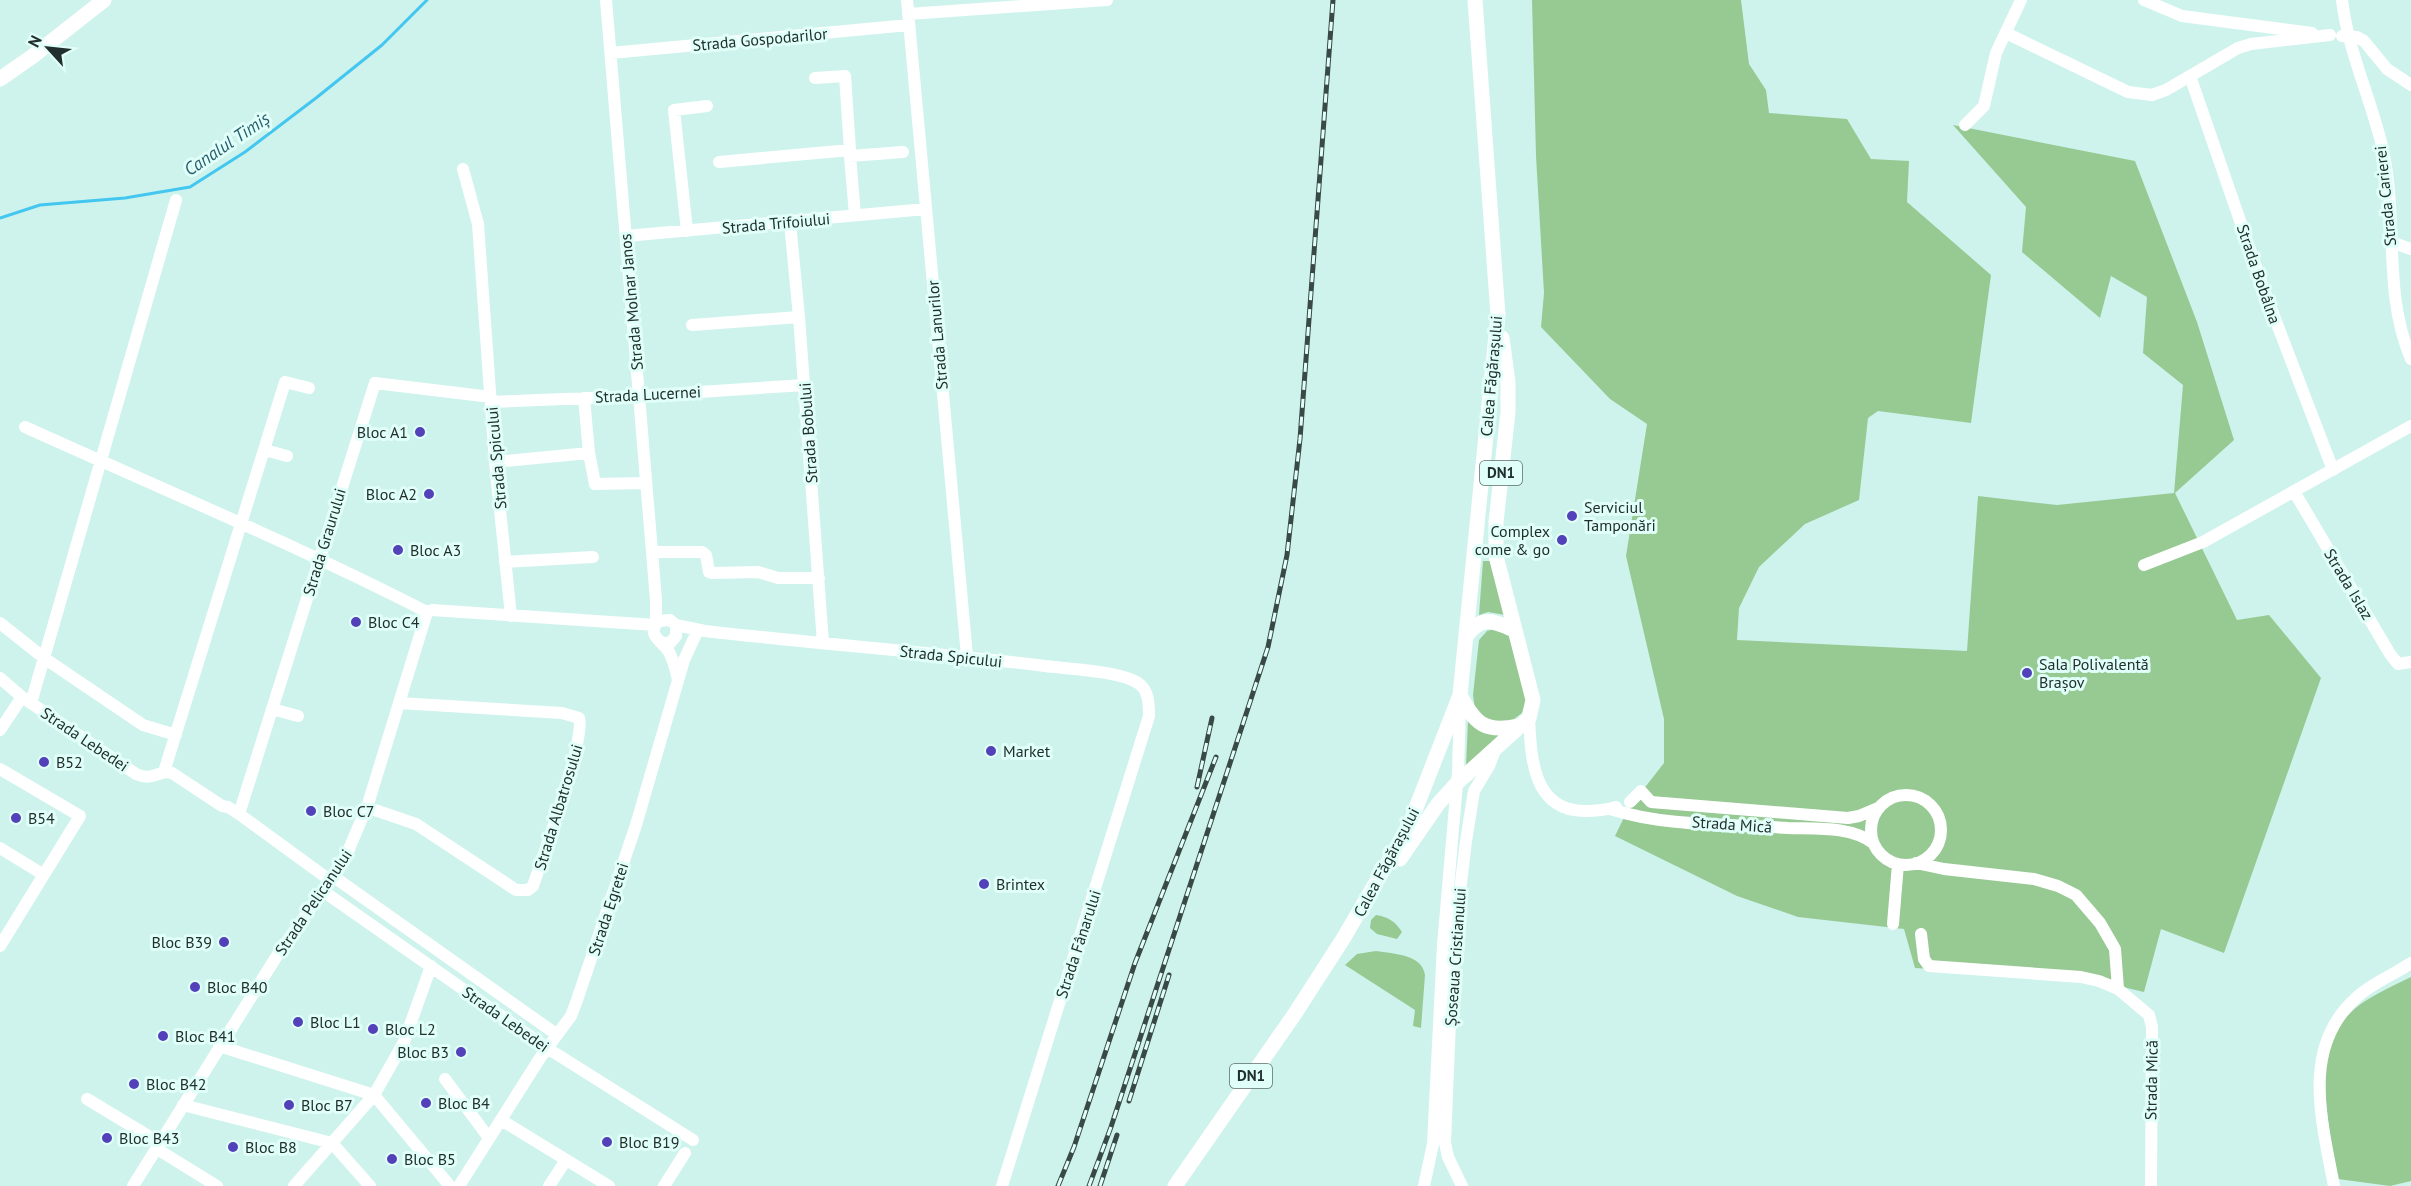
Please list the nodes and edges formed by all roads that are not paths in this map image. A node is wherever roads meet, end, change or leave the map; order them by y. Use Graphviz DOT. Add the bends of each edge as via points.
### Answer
graph roads {
  1 [pos="104,0"];
  2 [pos="606,0"];
  3 [pos="907,0"];
  4 [pos="1107,0"];
  5 [pos="1475,0"];
  6 [pos="2021,0"];
  7 [pos="2144,0"];
  8 [pos="2342,0"];
  9 [pos="909,19"];
  10 [pos="2006,33"];
  11 [pos="2330,35"];
  12 [pos="2348,36"];
  13 [pos="611,53"];
  14 [pos="2190,76"];
  15 [pos="0,78"];
  16 [pos="815,78"];
  17 [pos="2411,85"];
  18 [pos="707,106"];
  19 [pos="1965,125"];
  20 [pos="903,152"];
  21 [pos="850,153"];
  22 [pos="719,162"];
  23 [pos="463,169"];
  24 [pos="176,200"];
  25 [pos="926,209"];
  26 [pos="855,215"];
  27 [pos="789,223"];
  28 [pos="687,231"];
  29 [pos="626,236"];
  30 [pos="2391,242"];
  31 [pos="2411,249"];
  32 [pos="1498,315"];
  33 [pos="799,317"];
  34 [pos="692,325"];
  35 [pos="2411,359"];
  36 [pos="804,384"];
  37 [pos="309,388"];
  38 [pos="639,396"];
  39 [pos="584,398"];
  40 [pos="491,400"];
  41 [pos="2411,426"];
  42 [pos="25,427"];
  43 [pos="265,450"];
  44 [pos="589,453"];
  45 [pos="287,456"];
  46 [pos="102,461"];
  47 [pos="495,462"];
  48 [pos="2333,470"];
  49 [pos="646,483"];
  50 [pos="2295,493"];
  51 [pos="243,523"];
  52 [pos="652,552"];
  53 [pos="593,557"];
  54 [pos="319,558"];
  55 [pos="505,562"];
  56 [pos="2144,565"];
  57 [pos="819,578"];
  58 [pos="656,605"];
  59 [pos="427,612"];
  60 [pos="511,616"];
  61 [pos="0,623"];
  62 [pos="654,630"];
  63 [pos="674,630"];
  64 [pos="1514,630"];
  65 [pos="701,633"];
  66 [pos="1467,634"];
  67 [pos="823,643"];
  68 [pos="967,656"];
  69 [pos="44,658"];
  70 [pos="684,660"];
  71 [pos="2411,662"];
  72 [pos="0,678"];
  73 [pos="678,682"];
  74 [pos="1460,695"];
  75 [pos="26,700"];
  76 [pos="1149,701"];
  77 [pos="399,703"];
  78 [pos="272,709"];
  79 [pos="298,716"];
  80 [pos="1524,722"];
  81 [pos="0,730"];
  82 [pos="176,735"];
  83 [pos="1497,746"];
  84 [pos="0,769"];
  85 [pos="164,772"];
  86 [pos="1457,783"];
  87 [pos="1630,802"];
  88 [pos="1651,802"];
  89 [pos="366,807"];
  90 [pos="1878,808"];
  91 [pos="1611,809"];
  92 [pos="239,814"];
  93 [pos="1873,843"];
  94 [pos="0,848"];
  95 [pos="1930,856"];
  96 [pos="1916,863"];
  97 [pos="1898,864"];
  98 [pos="1944,869"];
  99 [pos="44,874"];
  100 [pos="329,883"];
  101 [pos="1893,924"];
  102 [pos="5,926"];
  103 [pos="1921,934"];
  104 [pos="1343,939"];
  105 [pos="0,946"];
  106 [pos="2411,963"];
  107 [pos="431,966"];
  108 [pos="2118,989"];
  109 [pos="556,1034"];
  110 [pos="219,1046"];
  111 [pos="547,1048"];
  112 [pos="445,1079"];
  113 [pos="374,1095"];
  114 [pos="87,1099"];
  115 [pos="183,1105"];
  116 [pos="501,1120"];
  117 [pos="489,1138"];
  118 [pos="693,1140"];
  119 [pos="332,1143"];
  120 [pos="158,1146"];
  121 [pos="685,1153"];
  122 [pos="566,1160"];
  123 [pos="1456,1174"];
  124 [pos="1425,1182"];
  125 [pos="133,1186"];
  126 [pos="217,1186"];
  127 [pos="294,1186"];
  128 [pos="370,1186"];
  129 [pos="450,1186"];
  130 [pos="459,1186"];
  131 [pos="549,1186"];
  132 [pos="609,1186"];
  133 [pos="664,1186"];
  134 [pos="1002,1186"];
  135 [pos="1175,1186"];
  136 [pos="1462,1186"];
  137 [pos="2151,1186"];
  138 [pos="2334,1186"];
  1 -- 15 [label="main road"];
  2 -- 13 [label="street, Strada Molnar Janos"];
  3 -- 9 [label="street, Strada Lanurilor"];
  4 -- 9 [label="street"];
  5 -- 32 [label="main road, Calea Făgărașului / DN1"];
  6 -- 10 [label="street"];
  7 -- 11 [label="street" via="2182,16"];
  8 -- 12 [label="street, Strada Carierei"];
  9 -- 13 [label="street, Strada Gospodarilor"];
  9 -- 25 [label="street, Strada Lanurilor"];
  10 -- 14 [label="street" via="2138,95 2166,90"];
  10 -- 19 [label="street" via="1993,63 1984,106"];
  11 -- 12 [label="street"];
  11 -- 14 [label="street" via="2251,44 2223,55"];
  12 -- 17 [label="street" via="2364,41 2387,69"];
  12 -- 30 [label="street, Strada Carierei" via="2382,146"];
  13 -- 29 [label="street, Strada Molnar Janos"];
  14 -- 48 [label="street, Strada Bobâlna" via="2264,290"];
  16 -- 21 [label="street" via="845,76"];
  18 -- 28 [label="street" via="674,110"];
  20 -- 21 [label="street"];
  21 -- 22 [label="street"];
  21 -- 26 [label="street"];
  23 -- 40 [label="street, Strada Spicului" via="478,224"];
  24 -- 46 [label="street"];
  25 -- 26 [label="street, Strada Trifoiului"];
  25 -- 68 [label="street, Strada Lanurilor"];
  26 -- 27 [label="street, Strada Trifoiului"];
  27 -- 28 [label="street, Strada Trifoiului"];
  27 -- 33 [label="street, Strada Bobului"];
  28 -- 29 [label="street, Strada Trifoiului"];
  29 -- 38 [label="street, Strada Molnar Janos"];
  30 -- 31 [label="street"];
  30 -- 35 [label="street, Strada Carierei" via="2395,306"];
  32 -- 64 [label="main road, DN1" via="1508,392 1495,539"];
  32 -- 66 [label="main road, Calea Făgărașului / DN1"];
  33 -- 34 [label="street"];
  33 -- 36 [label="street, Strada Bobului"];
  36 -- 38 [label="street, Strada Lucernei"];
  36 -- 57 [label="street, Strada Bobului"];
  37 -- 43 [label="street" via="285,382"];
  38 -- 39 [label="street, Strada Lucernei"];
  38 -- 49 [label="street, Strada Molnar Janos"];
  39 -- 40 [label="street, Strada Lucernei"];
  39 -- 44 [label="street"];
  40 -- 47 [label="street, Strada Spicului"];
  40 -- 54 [label="street, Strada Graurului" via="375,382"];
  41 -- 48 [label="street"];
  42 -- 46 [label="street"];
  43 -- 45 [label="street"];
  43 -- 51 [label="street"];
  44 -- 47 [label="street"];
  44 -- 49 [label="street" via="595,484"];
  46 -- 51 [label="street"];
  46 -- 69 [label="street"];
  47 -- 55 [label="street, Strada Spicului"];
  48 -- 50 [label="street"];
  49 -- 52 [label="street, Strada Molnar Janos"];
  50 -- 56 [label="street" via="2204,542"];
  50 -- 71 [label="street, Strada Islaz" via="2390,654 2398,664"];
  51 -- 54 [label="street"];
  51 -- 82 [label="street"];
  52 -- 57 [label="street" via="702,552 712,573 758,572 778,579"];
  52 -- 58 [label="street, Strada Molnar Janos"];
  53 -- 55 [label="street"];
  54 -- 59 [label="street"];
  54 -- 78 [label="street, Strada Graurului"];
  55 -- 60 [label="street, Strada Spicului"];
  57 -- 67 [label="street, Strada Bobului"];
  58 -- 62 [label="street, Strada Molnar Janos"];
  58 -- 63 [label="street"];
  59 -- 60 [label="street"];
  59 -- 77 [label="street, Strada Pelicanului"];
  60 -- 62 [label="street"];
  61 -- 69 [label="street"];
  62 -- 63 [label="street" via="662,619"];
  62 -- 63 [label="street" via="669,643"];
  62 -- 73 [label="street" via="674,664"];
  63 -- 65 [label="street, Strada Spicului"];
  63 -- 70 [label="street"];
  64 -- 66 [label="main road" via="1487,621"];
  64 -- 80 [label="main road, DN1" via="1533,700"];
  65 -- 67 [label="street, Strada Spicului"];
  65 -- 70 [label="street"];
  66 -- 74 [label="main road, Calea Făgărașului / DN1"];
  67 -- 68 [label="street, Strada Spicului"];
  68 -- 76 [label="street, Strada Spicului" via="1122,677 1139,684"];
  69 -- 75 [label="street"];
  69 -- 82 [label="street" via="142,725"];
  70 -- 73 [label="street, Strada Egretei"];
  72 -- 75 [label="street, Strada Lebedei"];
  73 -- 109 [label="street, Strada Egretei" via="588,970 571,1016"];
  74 -- 80 [label="main road" via="1481,724 1498,729"];
  74 -- 86 [label="street, Șoseaua Cristianului"];
  74 -- 104 [label="main road, Calea Făgărașului / DN1" via="1409,826"];
  75 -- 81 [label="street"];
  75 -- 85 [label="street, Strada Lebedei" via="136,774 152,778"];
  76 -- 134 [label="street, Strada Fânarului" via="1140,749"];
  77 -- 89 [label="street, Strada Pelicanului"];
  77 -- 89 [label="street, Strada Albatrosului" via="562,713 579,718 580,730 569,773 533,886 516,890 416,824"];
  78 -- 79 [label="street"];
  78 -- 92 [label="street, Strada Graurului"];
  80 -- 83 [label="main road, DN1"];
  80 -- 91 [label="street" via="1536,777 1551,799 1576,811"];
  82 -- 85 [label="street"];
  83 -- 86 [label="main road, DN1"];
  83 -- 123 [label="street, Șoseaua Cristianului" via="1472,799 1453,949 1445,1143"];
  84 -- 99 [label="street" via="80,816"];
  85 -- 92 [label="street, Strada Lebedei" via="172,773"];
  86 -- 104 [label="main road, Calea Făgărașului / DN1" via="1419,831 1357,928"];
  86 -- 124 [label="street, Șoseaua Cristianului" via="1443,945 1433,1144"];
  87 -- 88 [label="street, Strada Mică"];
  87 -- 88 [label="street, Strada Mică" via="1641,791"];
  87 -- 91 [label="street, Strada Mică"];
  88 -- 90 [label="street, Strada Mică" via="1848,818"];
  89 -- 100 [label="street, Strada Pelicanului" via="347,855"];
  90 -- 93 [label="street" via="1870,832"];
  90 -- 95 [label="street, Strada Mică" via="1896,795 1920,796 1930,803 1941,824 1941,836"];
  91 -- 93 [label="street, Strada Mică" via="1672,820 1844,832"];
  92 -- 100 [label="street, Strada Lebedei"];
  93 -- 97 [label="street, Strada Mică" via="1879,853"];
  94 -- 99 [label="street"];
  95 -- 96 [label="street"];
  95 -- 98 [label="street"];
  96 -- 97 [label="street"];
  96 -- 98 [label="street"];
  97 -- 101 [label="street"];
  98 -- 108 [label="street" via="2034,879 2076,896 2100,923 2115,949"];
  99 -- 102 [label="street"];
  100 -- 107 [label="street, Strada Lebedei"];
  100 -- 109 [label="street, Strada Lebedei"];
  100 -- 110 [label="street, Strada Pelicanului"];
  102 -- 105 [label="street"];
  103 -- 108 [label="street, Strada Mică" via="1924,959 1929,966 2081,977"];
  104 -- 135 [label="main road, Calea Făgărașului / DN1"];
  106 -- 138 [label="street" via="2357,996 2328,1034 2319,1085"];
  107 -- 111 [label="street, Strada Lebedei"];
  107 -- 113 [label="street" via="404,1042"];
  108 -- 137 [label="street, Strada Mică" via="2149,1015 2152,1027"];
  109 -- 111 [label="street, Strada Egretei"];
  110 -- 113 [label="street"];
  110 -- 115 [label="street, Strada Pelicanului"];
  111 -- 116 [label="street, Strada Egretei"];
  111 -- 118 [label="street, Strada Lebedei"];
  112 -- 117 [label="street"];
  113 -- 119 [label="street"];
  113 -- 129 [label="street"];
  114 -- 120 [label="street"];
  115 -- 119 [label="street"];
  115 -- 120 [label="street, Strada Pelicanului"];
  116 -- 117 [label="street, Strada Egretei"];
  116 -- 122 [label="street"];
  117 -- 130 [label="street, Strada Egretei"];
  119 -- 127 [label="street"];
  119 -- 128 [label="street"];
  120 -- 125 [label="street, Strada Pelicanului"];
  120 -- 126 [label="street"];
  121 -- 133 [label="street"];
  122 -- 131 [label="street"];
  122 -- 132 [label="street"];
  123 -- 124 [label="street, Șoseaua Cristianului" via="1440,1169"];
  123 -- 136 [label="street, Șoseaua Cristianului"];
}
